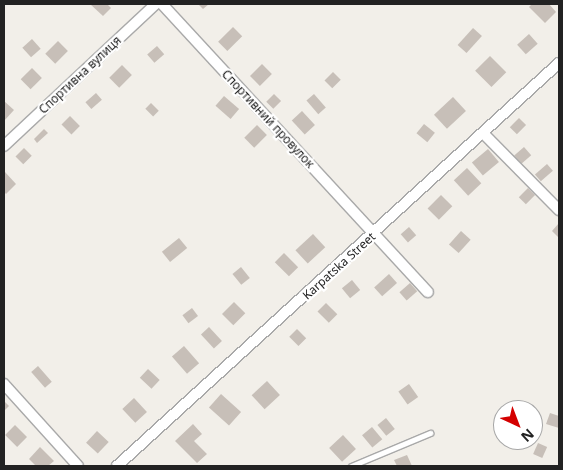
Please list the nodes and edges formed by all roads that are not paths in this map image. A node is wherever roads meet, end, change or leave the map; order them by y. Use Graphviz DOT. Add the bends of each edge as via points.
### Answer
graph roads {
  1 [pos="156,4"];
  2 [pos="162,4"];
  3 [pos="559,64"];
  4 [pos="484,134"];
  5 [pos="4,146"];
  6 [pos="559,210"];
  7 [pos="375,233"];
  8 [pos="428,292"];
  9 [pos="4,384"];
  10 [pos="430,432"];
  11 [pos="78,466"];
  12 [pos="118,466"];
  13 [pos="351,466"];
  1 -- 5 [label="street, Спортивна вулиця"];
  2 -- 7 [label="street, Спортивний провулок"];
  3 -- 4 [label="street, Karpatska Street"];
  4 -- 6 [label="street"];
  4 -- 7 [label="street, Karpatska Street"];
  7 -- 8 [label="street, Спортивний провулок"];
  7 -- 12 [label="street, Karpatska Street"];
  9 -- 11 [label="street"];
  10 -- 13 [label="lane"];
}
